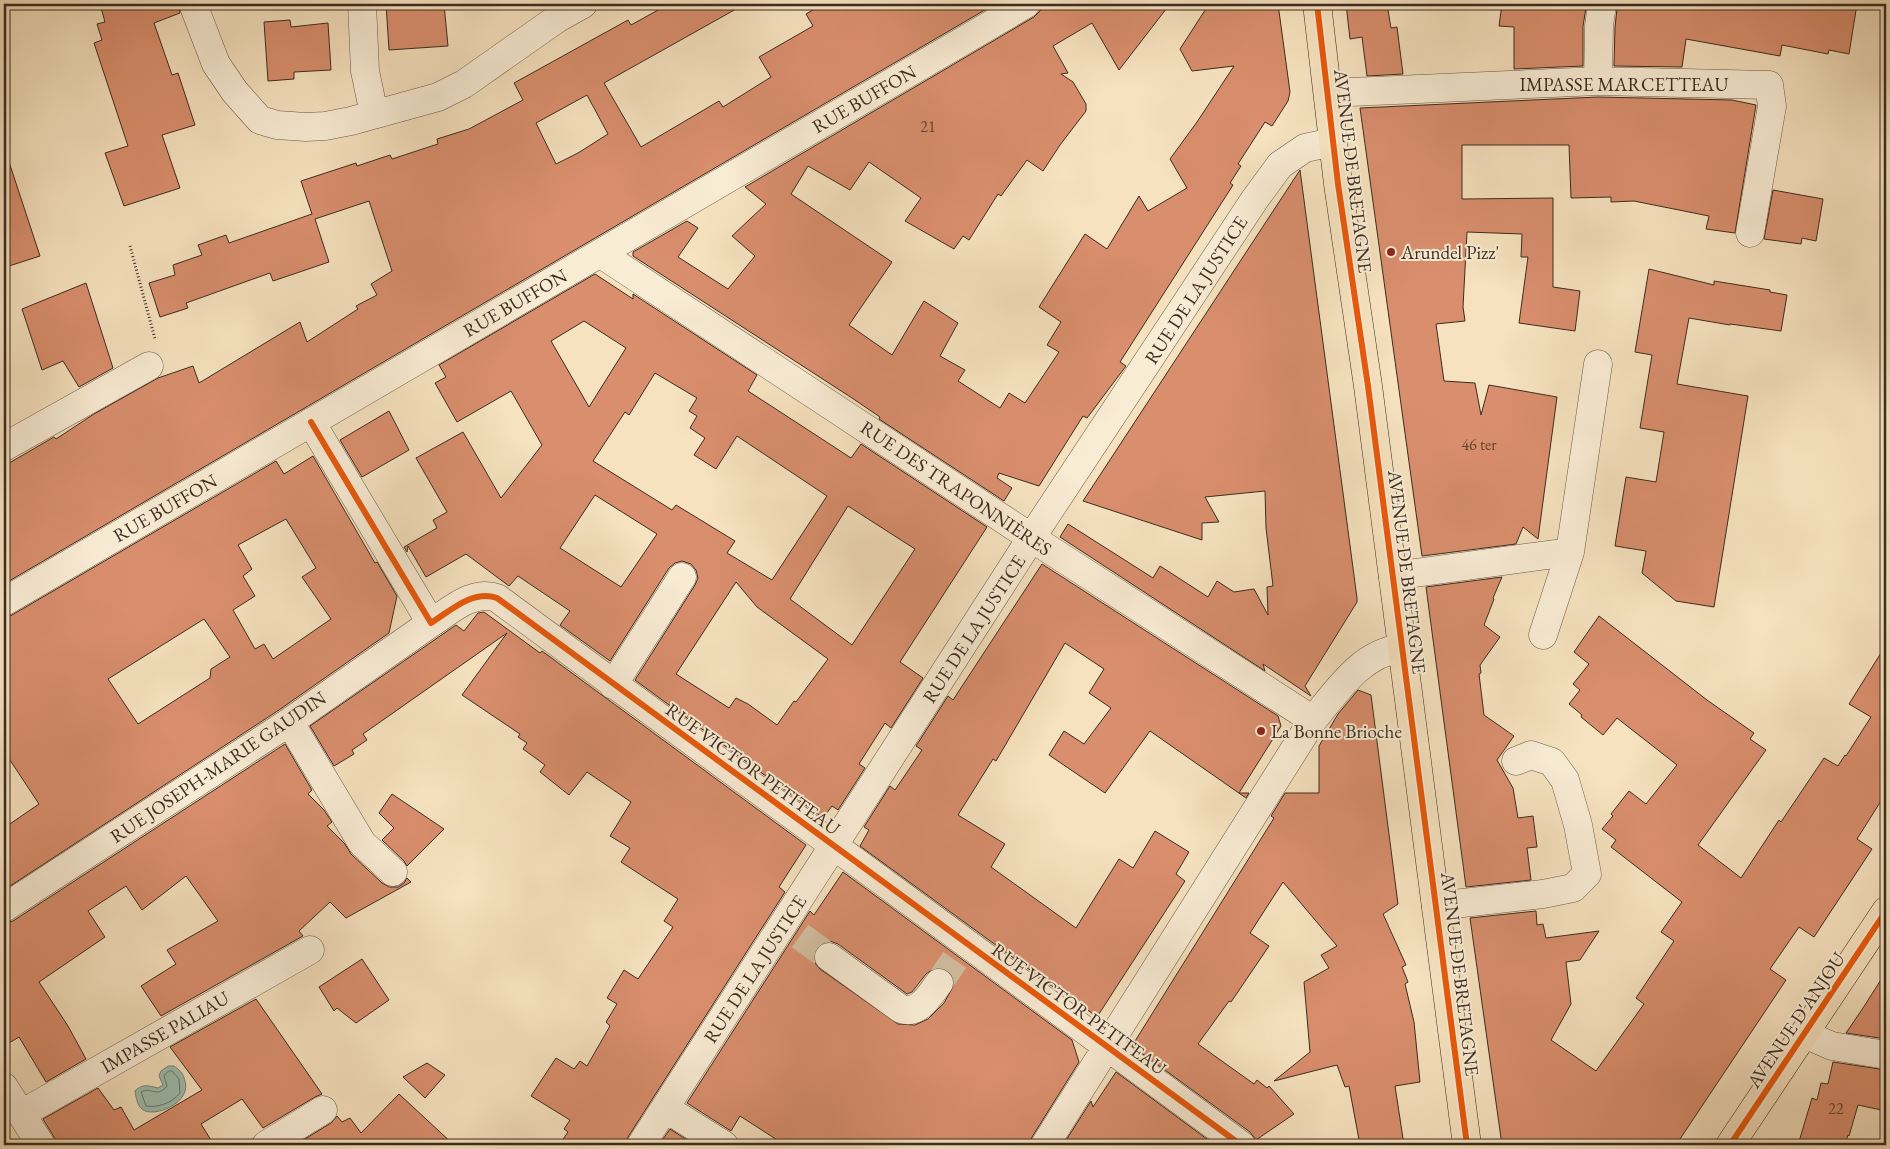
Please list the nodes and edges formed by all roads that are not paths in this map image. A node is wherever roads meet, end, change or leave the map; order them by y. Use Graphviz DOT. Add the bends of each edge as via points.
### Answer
graph roads {
  1 [pos="193,4"];
  2 [pos="362,4"];
  3 [pos="583,4"];
  4 [pos="1026,4"];
  5 [pos="1317,4"];
  6 [pos="1602,4"];
  7 [pos="1598,81"];
  8 [pos="1328,93"];
  9 [pos="374,114"];
  10 [pos="1333,142"];
  11 [pos="1750,233"];
  12 [pos="600,254"];
  13 [pos="1598,364"];
  14 [pos="148,366"];
  15 [pos="310,422"];
  16 [pos="4,446"];
  17 [pos="1033,537"];
  18 [pos="1570,552"];
  19 [pos="1393,576"];
  20 [pos="682,577"];
  21 [pos="4,602"];
  22 [pos="431,623"];
  23 [pos="1543,635"];
  24 [pos="1402,648"];
  25 [pos="614,685"];
  26 [pos="1313,720"];
  27 [pos="288,722"];
  28 [pos="1516,761"];
  29 [pos="834,846"];
  30 [pos="393,872"];
  31 [pos="1436,906"];
  32 [pos="4,908"];
  33 [pos="1886,911"];
  34 [pos="310,950"];
  35 [pos="829,957"];
  36 [pos="939,983"];
  37 [pos="1804,1034"];
  38 [pos="1107,1048"];
  39 [pos="1886,1055"];
  40 [pos="4,1087"];
  41 [pos="665,1108"];
  42 [pos="322,1110"];
  43 [pos="21,1114"];
  44 [pos="41,1145"];
  45 [pos="266,1145"];
  46 [pos="641,1145"];
  47 [pos="724,1145"];
  48 [pos="1045,1145"];
  49 [pos="1241,1145"];
  50 [pos="1467,1145"];
  51 [pos="1730,1145"];
  1 -- 9 [label="street" via="216,64 260,120 277,125 325,126"];
  2 -- 9 [label="street" via="365,71"];
  3 -- 9 [label="street" via="464,84 438,97"];
  4 -- 12 [label="street, RUE BUFFON"];
  5 -- 8 [label="main road, AVENUE DE BRETAGNE"];
  6 -- 7 [label="street"];
  7 -- 8 [label="street, IMPASSE MARCETTEAU"];
  7 -- 11 [label="street, IMPASSE MARCETTEAU" via="1769,85 1772,106"];
  8 -- 10 [label="main road, AVENUE DE BRETAGNE"];
  10 -- 17 [label="street, RUE DE LA JUSTICE" via="1305,148 1280,165"];
  10 -- 19 [label="main road, AVENUE DE BRETAGNE"];
  12 -- 15 [label="street, RUE BUFFON"];
  12 -- 17 [label="street, RUE DES TRAPONNIÈRES"];
  13 -- 18 [label="street"];
  14 -- 16 [label="street"];
  15 -- 21 [label="street, RUE BUFFON"];
  15 -- 22 [label="street"];
  17 -- 26 [label="street, RUE DES TRAPONNIÈRES"];
  17 -- 29 [label="street, RUE DE LA JUSTICE"];
  18 -- 19 [label="street"];
  18 -- 23 [label="street"];
  19 -- 24 [label="main road, AVENUE DE BRETAGNE"];
  20 -- 25 [label="street"];
  22 -- 25 [label="street, RUE VICTOR PETITEAU" via="473,597 487,595 497,598"];
  22 -- 27 [label="street, RUE JOSEPH-MARIE GAUDIN"];
  24 -- 26 [label="street" via="1370,658 1348,678"];
  24 -- 31 [label="main road, AVENUE DE BRETAGNE"];
  25 -- 29 [label="street, RUE VICTOR PETITEAU"];
  26 -- 38 [label="street"];
  27 -- 30 [label="street" via="362,843"];
  27 -- 32 [label="street, RUE JOSEPH-MARIE GAUDIN"];
  28 -- 31 [label="street" via="1531,755 1552,762 1565,780 1587,874 1573,888"];
  29 -- 38 [label="street, RUE VICTOR PETITEAU" via="961,951"];
  29 -- 41 [label="street, RUE DE LA JUSTICE" via="792,930"];
  31 -- 50 [label="main road, AVENUE DE BRETAGNE"];
  33 -- 37 [label="main road, AVENUE D'ANJOU"];
  34 -- 43 [label="street, IMPASSE PALIAU"];
  35 -- 36 [label="street" via="907,1011 920,1007"];
  37 -- 39 [label="street" via="1832,1046"];
  37 -- 51 [label="main road, AVENUE D'ANJOU"];
  38 -- 48 [label="street"];
  38 -- 49 [label="street, RUE VICTOR PETITEAU"];
  40 -- 43 [label="street"];
  41 -- 46 [label="street, RUE DE LA JUSTICE"];
  41 -- 47 [label="street"];
  42 -- 45 [label="street"];
  43 -- 44 [label="street"];
}
